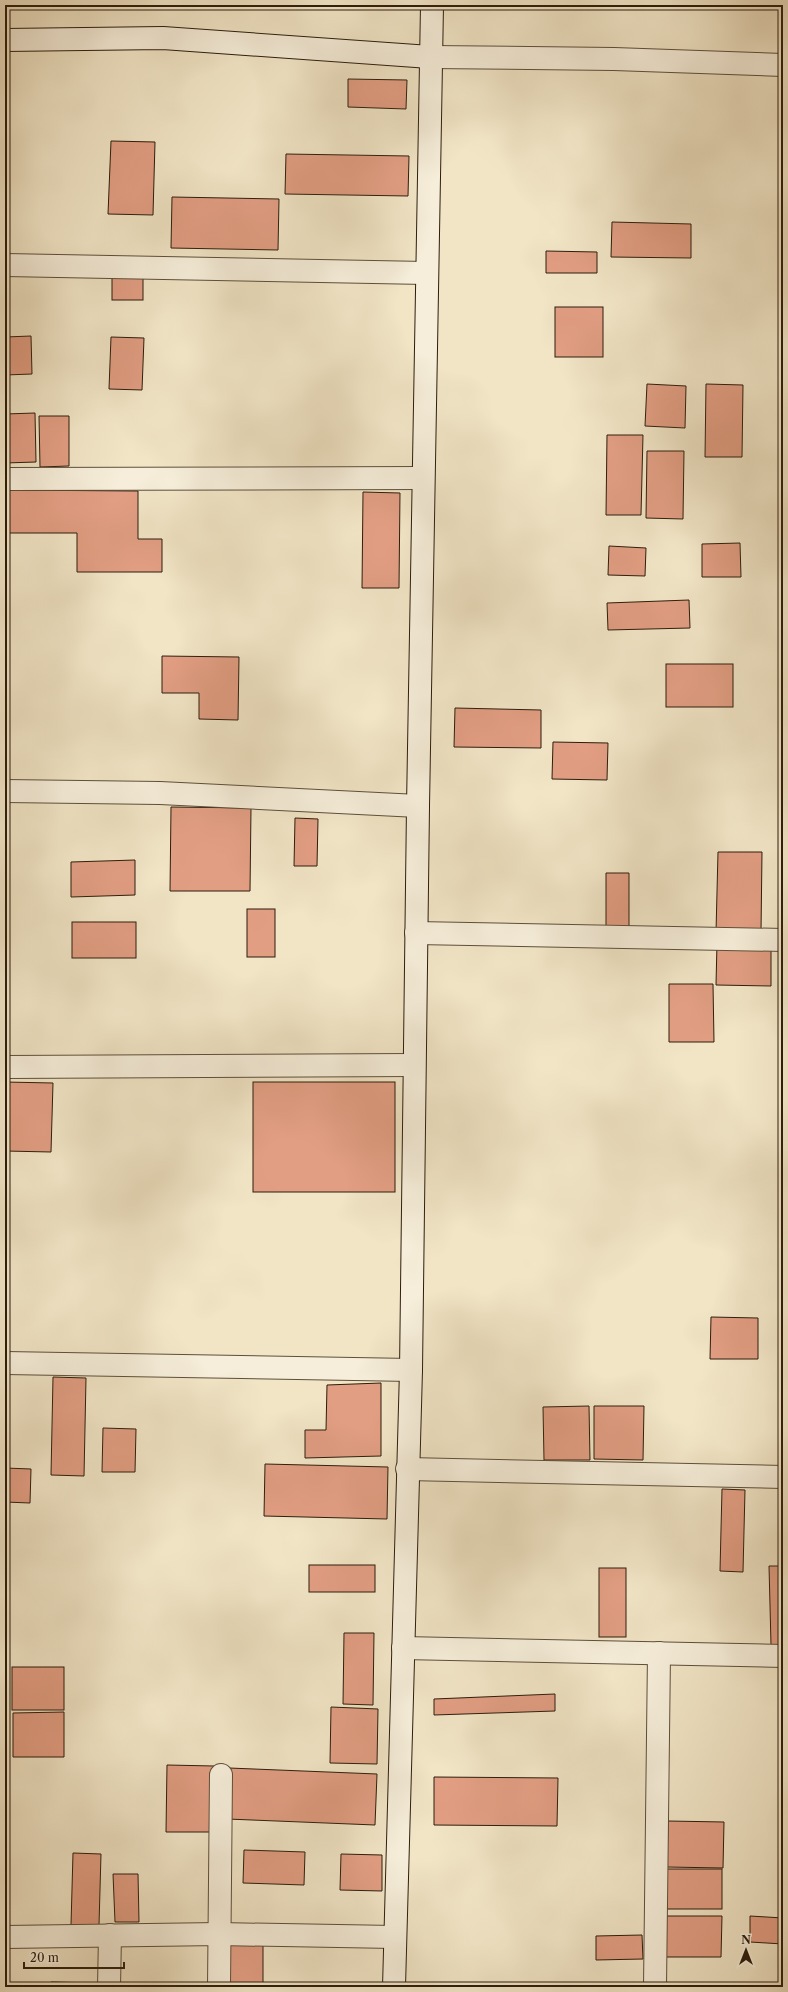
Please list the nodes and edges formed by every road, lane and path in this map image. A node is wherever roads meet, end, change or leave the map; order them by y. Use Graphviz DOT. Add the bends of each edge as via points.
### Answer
graph roads {
  1 [pos="432,5"];
  2 [pos="5,40"];
  3 [pos="430,56"];
  4 [pos="783,65"];
  5 [pos="5,265"];
  6 [pos="426,273"];
  7 [pos="423,478"];
  8 [pos="5,479"];
  9 [pos="5,791"];
  10 [pos="418,806"];
  11 [pos="416,933"];
  12 [pos="783,940"];
  13 [pos="414,1065"];
  14 [pos="5,1067"];
  15 [pos="5,1363"];
  16 [pos="411,1370"];
  17 [pos="408,1469"];
  18 [pos="783,1477"];
  19 [pos="403,1648"];
  20 [pos="659,1653"];
  21 [pos="783,1656"];
  22 [pos="221,1775"];
  23 [pos="219,1934"];
  24 [pos="110,1935"];
  25 [pos="5,1937"];
  26 [pos="394,1937"];
  27 [pos="109,1987"];
  28 [pos="219,1987"];
  29 [pos="394,1987"];
  30 [pos="655,1987"];
  1 -- 3 [label="street"];
  2 -- 3 [label="street" via="163,38"];
  3 -- 4 [label="street"];
  3 -- 6 [label="street"];
  5 -- 6 [label="street"];
  6 -- 7 [label="street"];
  7 -- 8 [label="street"];
  7 -- 10 [label="street"];
  9 -- 10 [label="street" via="160,793"];
  10 -- 11 [label="street"];
  11 -- 12 [label="street"];
  11 -- 13 [label="street"];
  13 -- 14 [label="street"];
  13 -- 16 [label="street"];
  15 -- 16 [label="street"];
  16 -- 17 [label="street"];
  17 -- 18 [label="street"];
  17 -- 19 [label="street"];
  19 -- 20 [label="street"];
  19 -- 26 [label="street"];
  20 -- 21 [label="street"];
  20 -- 30 [label="street"];
  22 -- 23 [label="street"];
  23 -- 24 [label="street"];
  23 -- 26 [label="street"];
  23 -- 28 [label="street"];
  24 -- 25 [label="street"];
  24 -- 27 [label="street"];
  26 -- 29 [label="street"];
}
